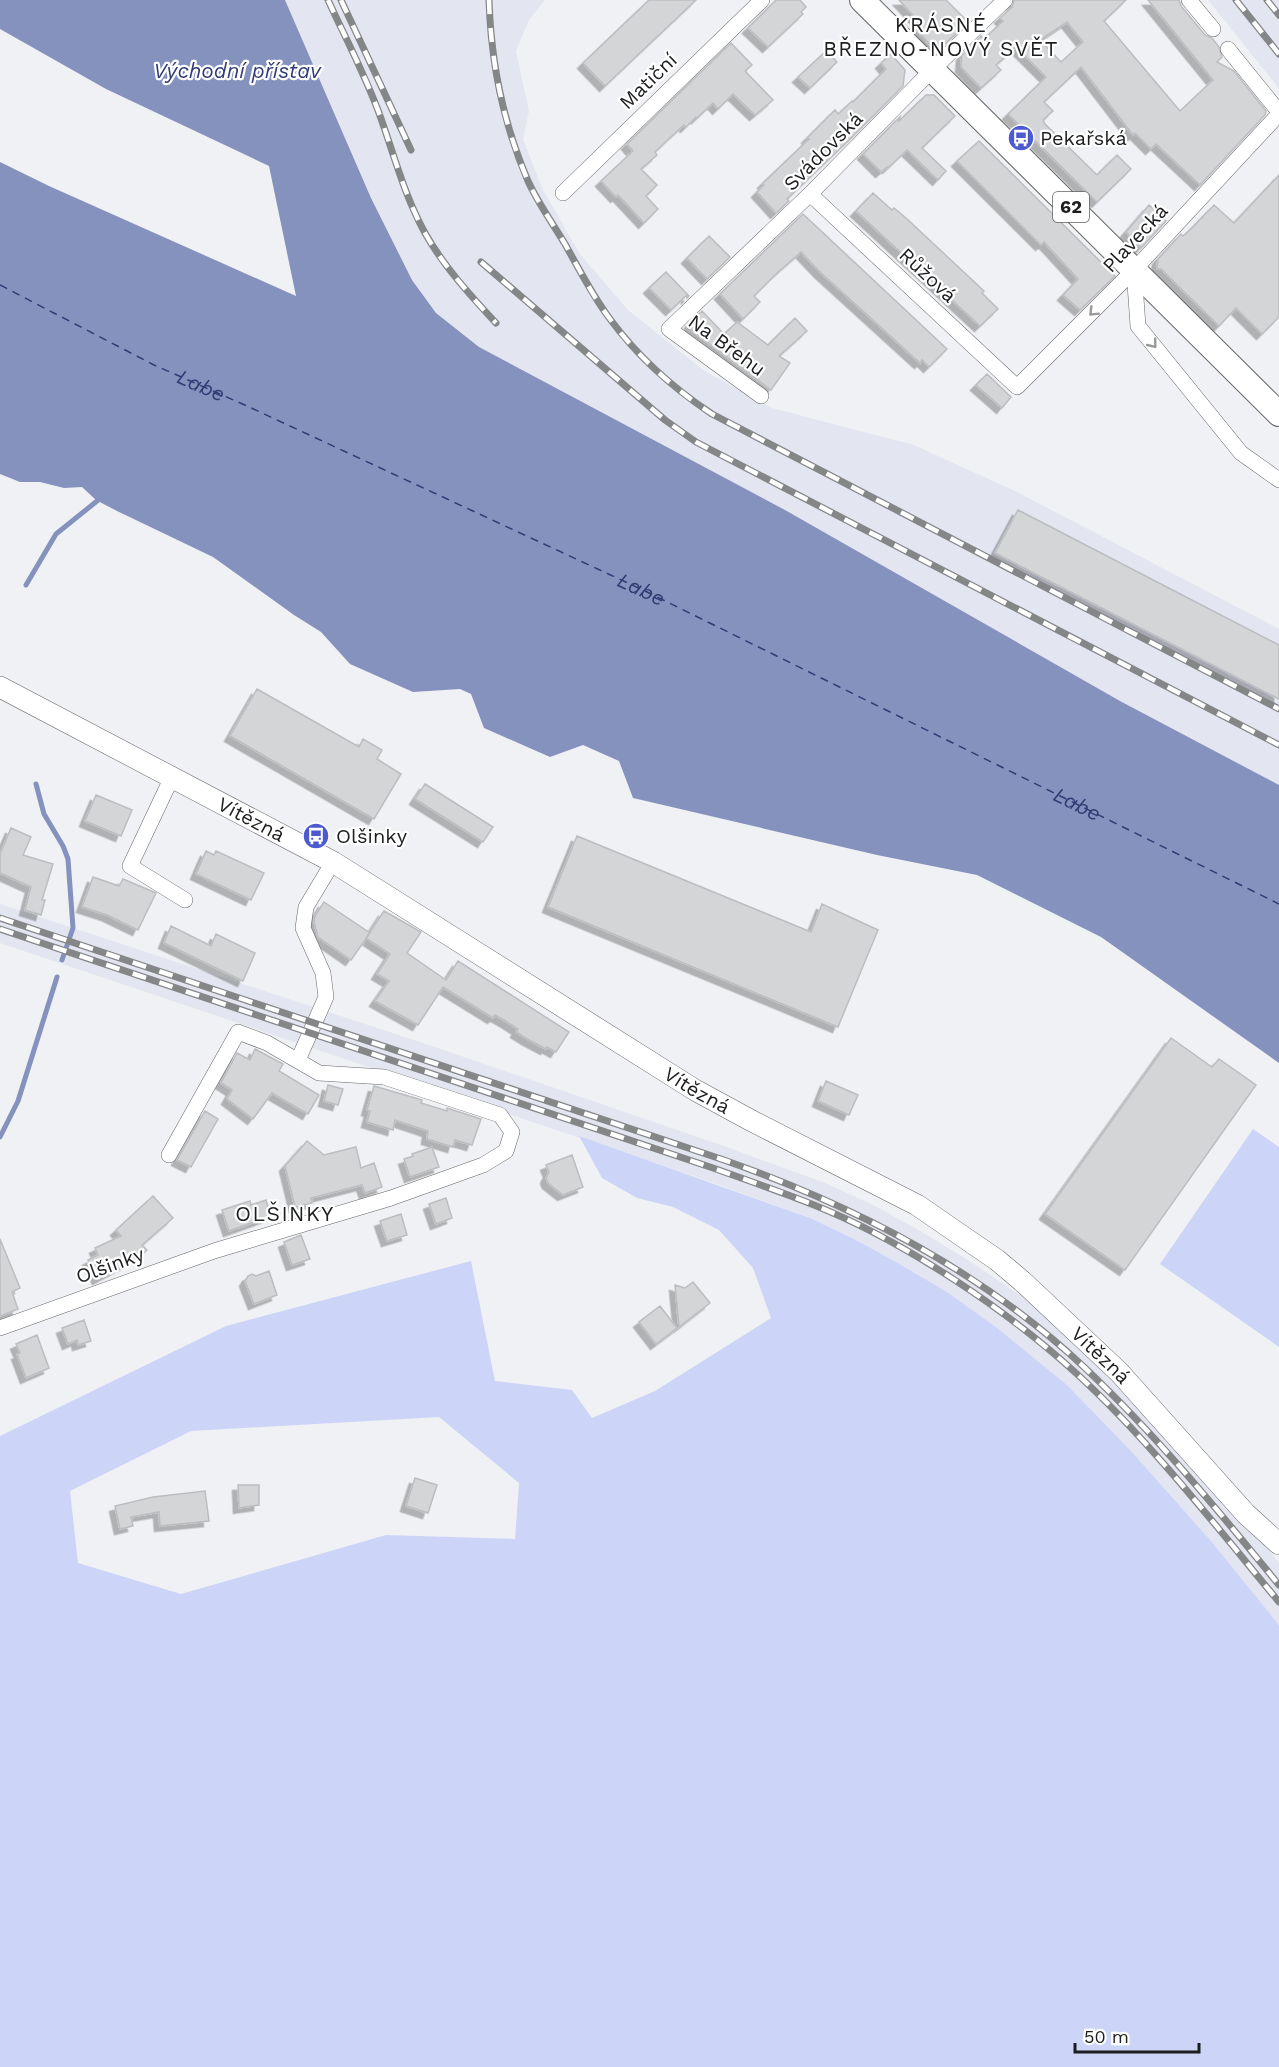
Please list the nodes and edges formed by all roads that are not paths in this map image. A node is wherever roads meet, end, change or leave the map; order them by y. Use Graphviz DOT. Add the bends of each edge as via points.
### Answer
graph roads {
  1 [pos="762,0"];
  2 [pos="862,0"];
  3 [pos="1005,0"];
  4 [pos="1189,0"];
  5 [pos="1213,29"];
  6 [pos="1228,49"];
  7 [pos="932,70"];
  8 [pos="1279,113"];
  9 [pos="563,193"];
  10 [pos="810,194"];
  11 [pos="1134,270"];
  12 [pos="669,329"];
  13 [pos="1017,387"];
  14 [pos="761,396"];
  15 [pos="1279,414"];
  16 [pos="1279,480"];
  17 [pos="0,687"];
  18 [pos="172,777"];
  19 [pos="333,862"];
  20 [pos="185,900"];
  21 [pos="298,1060"];
  22 [pos="169,1155"];
  23 [pos="0,1328"];
  24 [pos="1279,1544"];
  1 -- 9 [label="street, Matiční"];
  2 -- 7 [label="main road, 62"];
  3 -- 7 [label="street, Svádovská"];
  4 -- 5 [label="street"];
  6 -- 8 [label="street"];
  7 -- 10 [label="street, Svádovská"];
  7 -- 11 [label="main road, 62"];
  8 -- 11 [label="street, Plavecká"];
  10 -- 12 [label="street, Svádovská"];
  10 -- 13 [label="street, Růžová"];
  11 -- 13 [label="street, Plavecká, one-way"];
  11 -- 15 [label="main road, 62"];
  11 -- 16 [label="street, one-way" via="1138,326 1242,453"];
  12 -- 14 [label="street, Na Břehu"];
  17 -- 18 [label="main road, Vítězná"];
  18 -- 19 [label="main road, Vítězná"];
  18 -- 20 [label="street" via="130,866"];
  19 -- 21 [label="street" via="306,907 303,928 323,973 326,997"];
  19 -- 24 [label="main road, Vítězná" via="695,1090 917,1205 977,1245 1022,1281 1119,1372 1246,1514"];
  21 -- 22 [label="street, Olšinky" via="238,1032"];
  21 -- 23 [label="street, Olšinky" via="319,1073 384,1077 500,1115 512,1132 506,1151 483,1165 391,1198 214,1251"];
}
